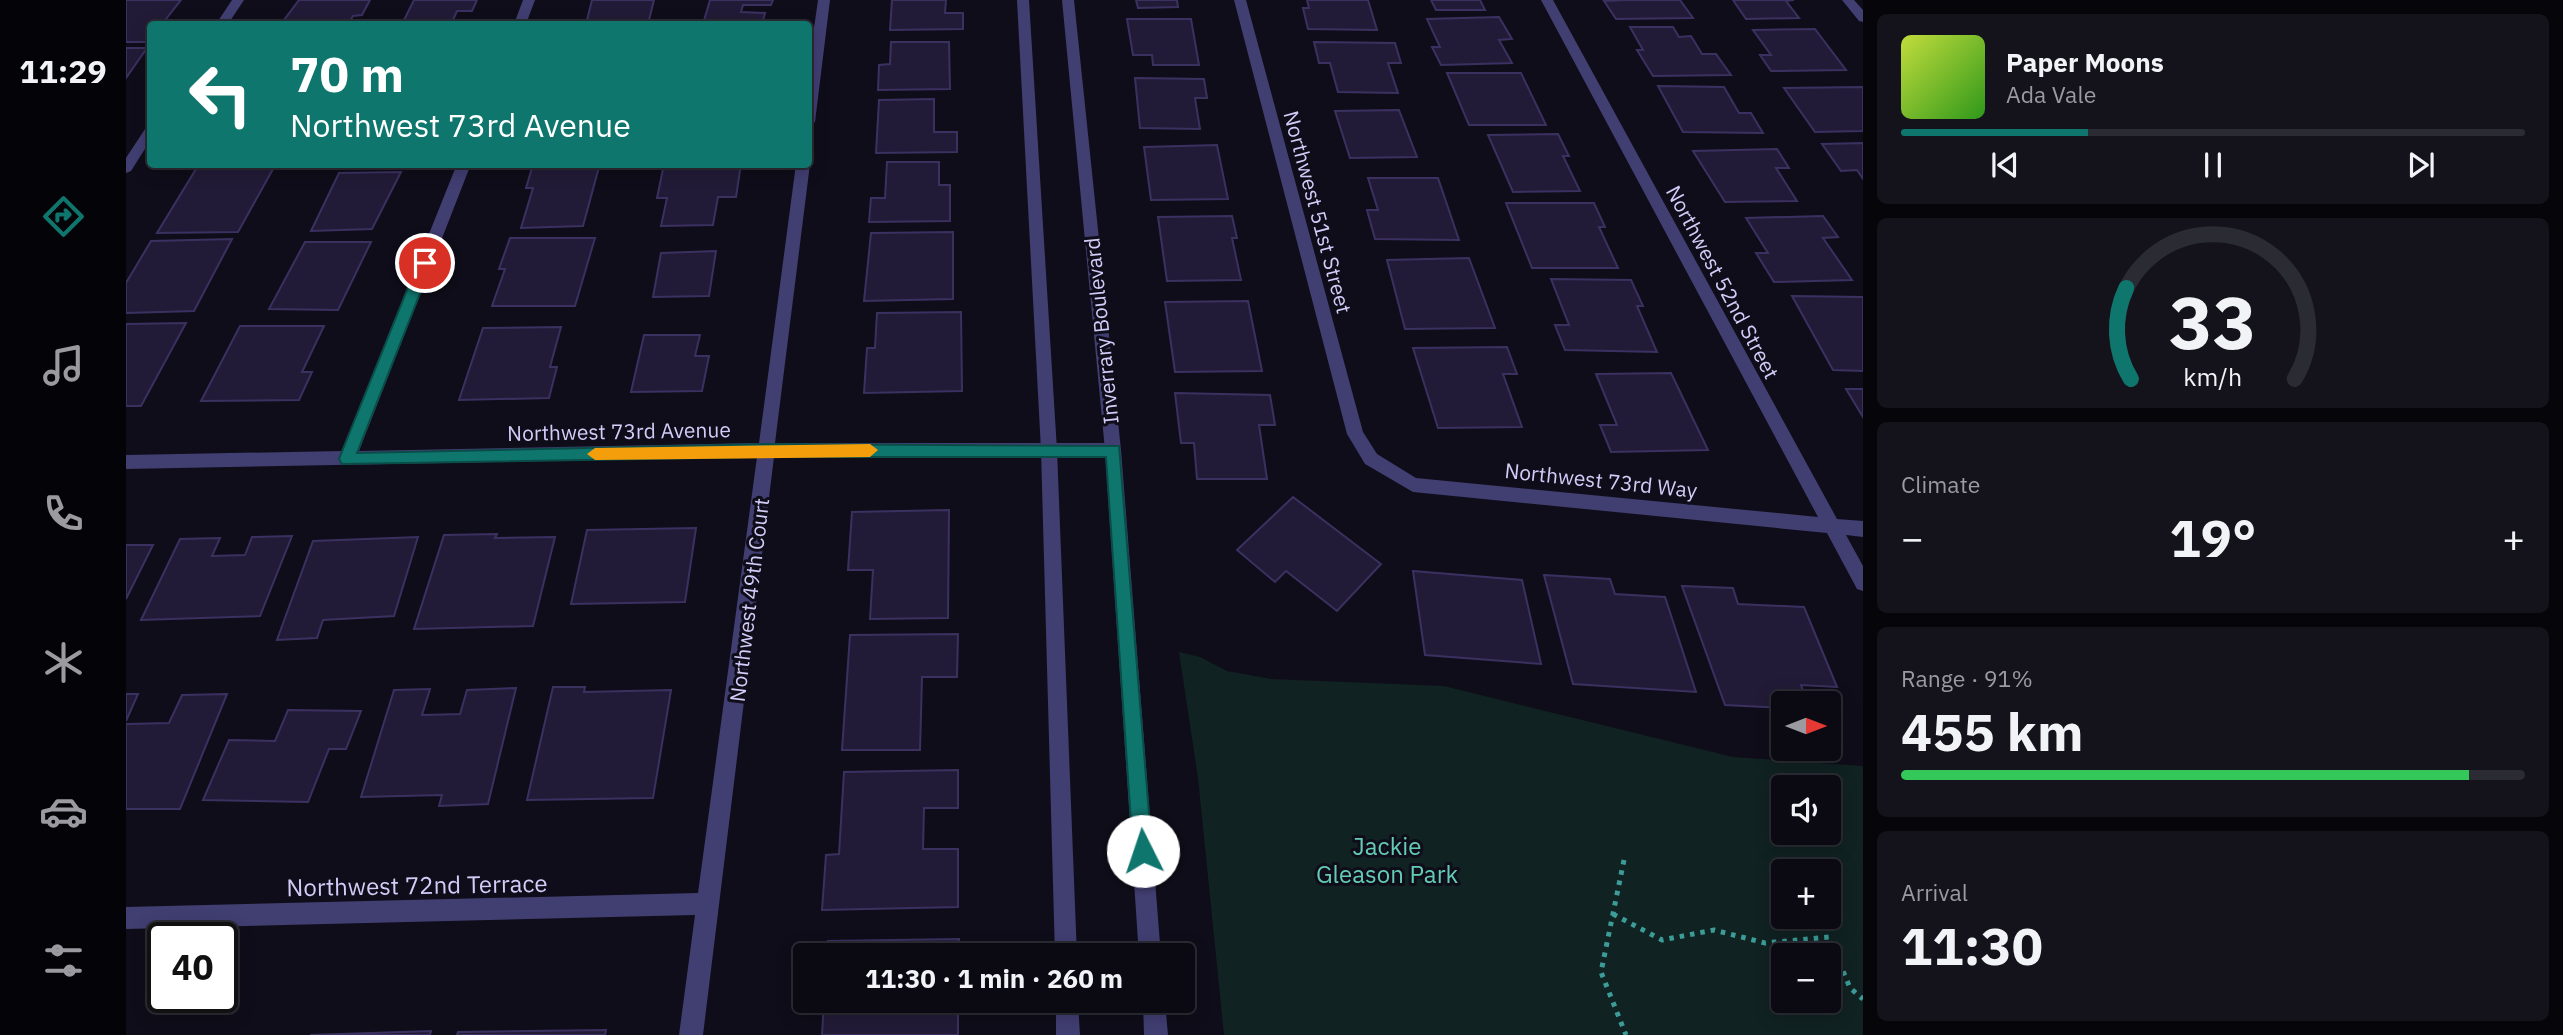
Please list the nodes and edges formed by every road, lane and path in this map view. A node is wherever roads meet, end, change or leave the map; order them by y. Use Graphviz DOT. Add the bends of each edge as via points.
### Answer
graph roads {
  1 [pos="238,0"];
  2 [pos="529,0"];
  3 [pos="824,0"];
  4 [pos="1023,0"];
  5 [pos="1068,0"];
  6 [pos="1240,0"];
  7 [pos="1547,0"];
  8 [pos="1848,0"];
  9 [pos="1863,18"];
  10 [pos="224,21"];
  11 [pos="521,21"];
  12 [pos="812,92"];
  13 [pos="147,137"];
  14 [pos="462,168"];
  15 [pos="803,168"];
  16 [pos="126,169"];
  17 [pos="1355,434"];
  18 [pos="768,450"];
  19 [pos="1049,450"];
  20 [pos="1113,450"];
  21 [pos="347,459"];
  22 [pos="126,462"];
  23 [pos="1832,526"];
  24 [pos="1863,529"];
  25 [pos="1863,583"];
  26 [pos="1624,860"];
  27 [pos="709,904"];
  28 [pos="1613,914"];
  29 [pos="126,918"];
  30 [pos="1066,943"];
  31 [pos="1149,943"];
  32 [pos="1863,999"];
  33 [pos="1067,1013"];
  34 [pos="1155,1013"];
  35 [pos="691,1035"];
  36 [pos="1068,1035"];
  37 [pos="1156,1035"];
  38 [pos="1626,1035"];
  1 -- 10 [label="street"];
  2 -- 11 [label="street"];
  3 -- 12 [label="street"];
  4 -- 19 [label="street"];
  5 -- 20 [label="street, Inverrary Boulevard"];
  6 -- 17 [label="street, Northwest 51st Street"];
  7 -- 23 [label="street, Northwest 52nd Street"];
  8 -- 9 [label="street"];
  13 -- 16 [label="street"];
  14 -- 21 [label="street"];
  15 -- 18 [label="street, Northwest 49th Court"];
  17 -- 23 [label="street, Northwest 73rd Way" via="1371,459 1413,485"];
  18 -- 19 [label="street, Northwest 73rd Avenue"];
  18 -- 21 [label="street, Northwest 73rd Avenue"];
  18 -- 27 [label="street, Northwest 49th Court"];
  19 -- 20 [label="street, Northwest 73rd Avenue"];
  19 -- 30 [label="street"];
  20 -- 31 [label="street, Inverrary Boulevard"];
  21 -- 22 [label="street, Northwest 73rd Avenue"];
  23 -- 24 [label="street, Northwest 73rd Way"];
  23 -- 25 [label="street, Northwest 52nd Street"];
  26 -- 28 [label="path"];
  27 -- 29 [label="street, Northwest 72nd Terrace"];
  27 -- 35 [label="street, Northwest 49th Court"];
  28 -- 32 [label="path" via="1662,940 1714,930 1765,943 1829,937 1850,988"];
  28 -- 38 [label="path" via="1601,972"];
  33 -- 36 [label="street"];
  34 -- 37 [label="street"];
}
